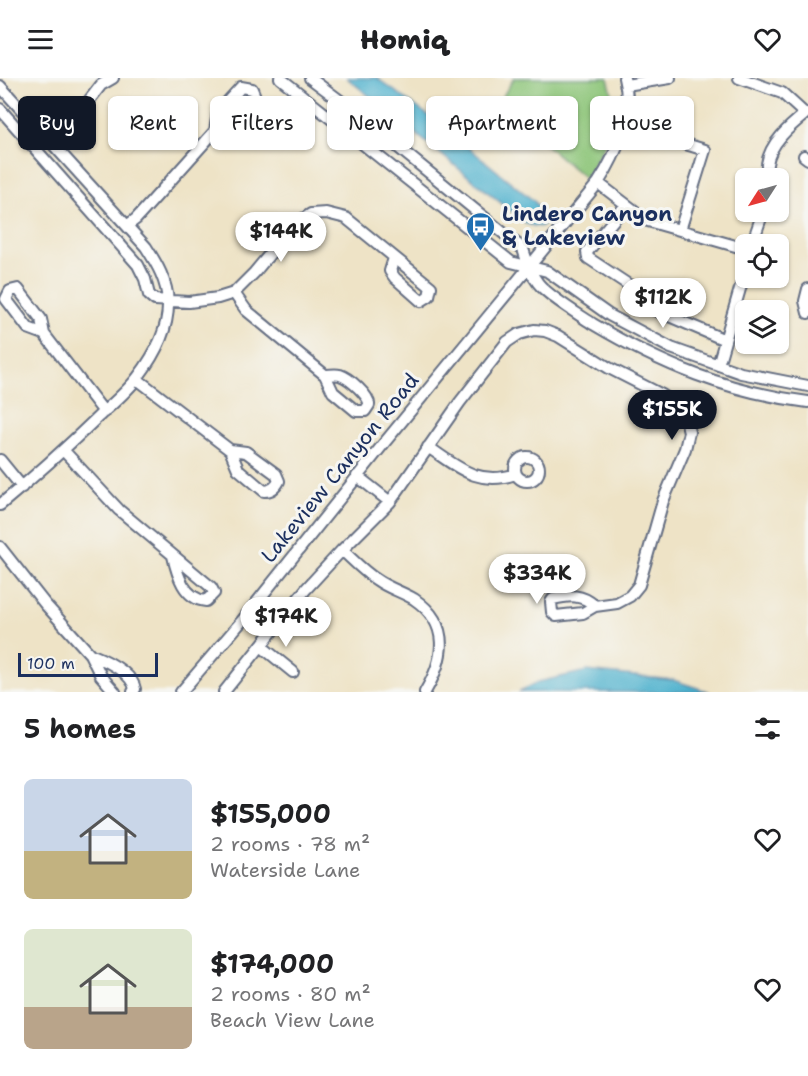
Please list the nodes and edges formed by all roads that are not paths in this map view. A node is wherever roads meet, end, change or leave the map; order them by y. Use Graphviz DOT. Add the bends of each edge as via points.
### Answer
graph roads {
  1 [pos="113,78"];
  2 [pos="280,78"];
  3 [pos="310,78"];
  4 [pos="670,78"];
  5 [pos="739,78"];
  6 [pos="625,81"];
  7 [pos="101,82"];
  8 [pos="0,86"];
  9 [pos="92,96"];
  10 [pos="625,96"];
  11 [pos="18,105"];
  12 [pos="0,109"];
  13 [pos="210,137"];
  14 [pos="694,147"];
  15 [pos="59,150"];
  16 [pos="617,150"];
  17 [pos="767,168"];
  18 [pos="598,183"];
  19 [pos="626,205"];
  20 [pos="128,225"];
  21 [pos="680,231"];
  22 [pos="735,246"];
  23 [pos="394,258"];
  24 [pos="529,267"];
  25 [pos="740,288"];
  26 [pos="808,289"];
  27 [pos="234,293"];
  28 [pos="168,302"];
  29 [pos="808,313"];
  30 [pos="44,334"];
  31 [pos="725,340"];
  32 [pos="718,365"];
  33 [pos="325,375"];
  34 [pos="137,379"];
  35 [pos="808,386"];
  36 [pos="808,402"];
  37 [pos="104,412"];
  38 [pos="428,447"];
  39 [pos="64,450"];
  40 [pos="230,450"];
  41 [pos="0,460"];
  42 [pos="516,474"];
  43 [pos="357,476"];
  44 [pos="22,487"];
  45 [pos="390,502"];
  46 [pos="0,506"];
  47 [pos="0,547"];
  48 [pos="342,549"];
  49 [pos="173,556"];
  50 [pos="595,606"];
  51 [pos="261,646"];
  52 [pos="90,654"];
  53 [pos="293,672"];
  54 [pos="115,692"];
  55 [pos="133,692"];
  56 [pos="182,692"];
  57 [pos="224,692"];
  58 [pos="425,692"];
  1 -- 7 [label="street"];
  2 -- 24 [label="street" via="511,262"];
  3 -- 24 [label="street" via="523,249"];
  4 -- 6 [label="street"];
  5 -- 17 [label="street" via="782,93 805,114 789,126 772,151"];
  6 -- 10 [label="street, Lakeview Canyon Road"];
  7 -- 9 [label="street"];
  8 -- 11 [label="street"];
  12 -- 28 [label="street" via="138,265 149,295"];
  13 -- 20 [label="street"];
  14 -- 21 [label="street" via="705,150"];
  15 -- 20 [label="street"];
  16 -- 18 [label="street, Lakeview Canyon Road"];
  18 -- 19 [label="street"];
  18 -- 24 [label="street, Lakeview Canyon Road"];
  19 -- 21 [label="street" via="648,221"];
  19 -- 31 [label="street" via="587,252 588,258 644,295 655,310"];
  20 -- 28 [label="street" via="157,265"];
  21 -- 22 [label="street"];
  23 -- 27 [label="street" via="346,218 311,214 294,225"];
  24 -- 32 [label="street" via="547,271 646,336"];
  24 -- 36 [label="street" via="539,284 575,312 663,362 734,388"];
  24 -- 43 [label="street, Lakeview Canyon Road"];
  25 -- 31 [label="street"];
  26 -- 29 [label="street"];
  27 -- 28 [label="street" via="203,301"];
  27 -- 33 [label="street" via="246,310"];
  28 -- 34 [label="street" via="161,339"];
  30 -- 37 [label="street"];
  31 -- 32 [label="street"];
  32 -- 35 [label="street"];
  34 -- 37 [label="street"];
  34 -- 40 [label="street"];
  37 -- 39 [label="street"];
  38 -- 42 [label="street" via="481,478 494,480"];
  38 -- 45 [label="street"];
  38 -- 50 [label="street" via="507,342 534,330 558,336 678,406 689,432 663,501 639,585 617,603"];
  39 -- 44 [label="street"];
  39 -- 49 [label="street" via="119,510"];
  40 -- 40 [label="street" via="238,469 264,491 277,486 276,474 246,452"];
  41 -- 44 [label="street"];
  43 -- 45 [label="street"];
  43 -- 56 [label="street, Lakeview Canyon Road"];
  44 -- 46 [label="street"];
  45 -- 48 [label="street"];
  47 -- 52 [label="street"];
  48 -- 51 [label="street"];
  48 -- 58 [label="street" via="378,581 426,609 435,622 441,636 441,654"];
  51 -- 53 [label="street"];
  51 -- 57 [label="street"];
  52 -- 54 [label="street"];
  52 -- 55 [label="street" via="112,662 133,683"];
}
